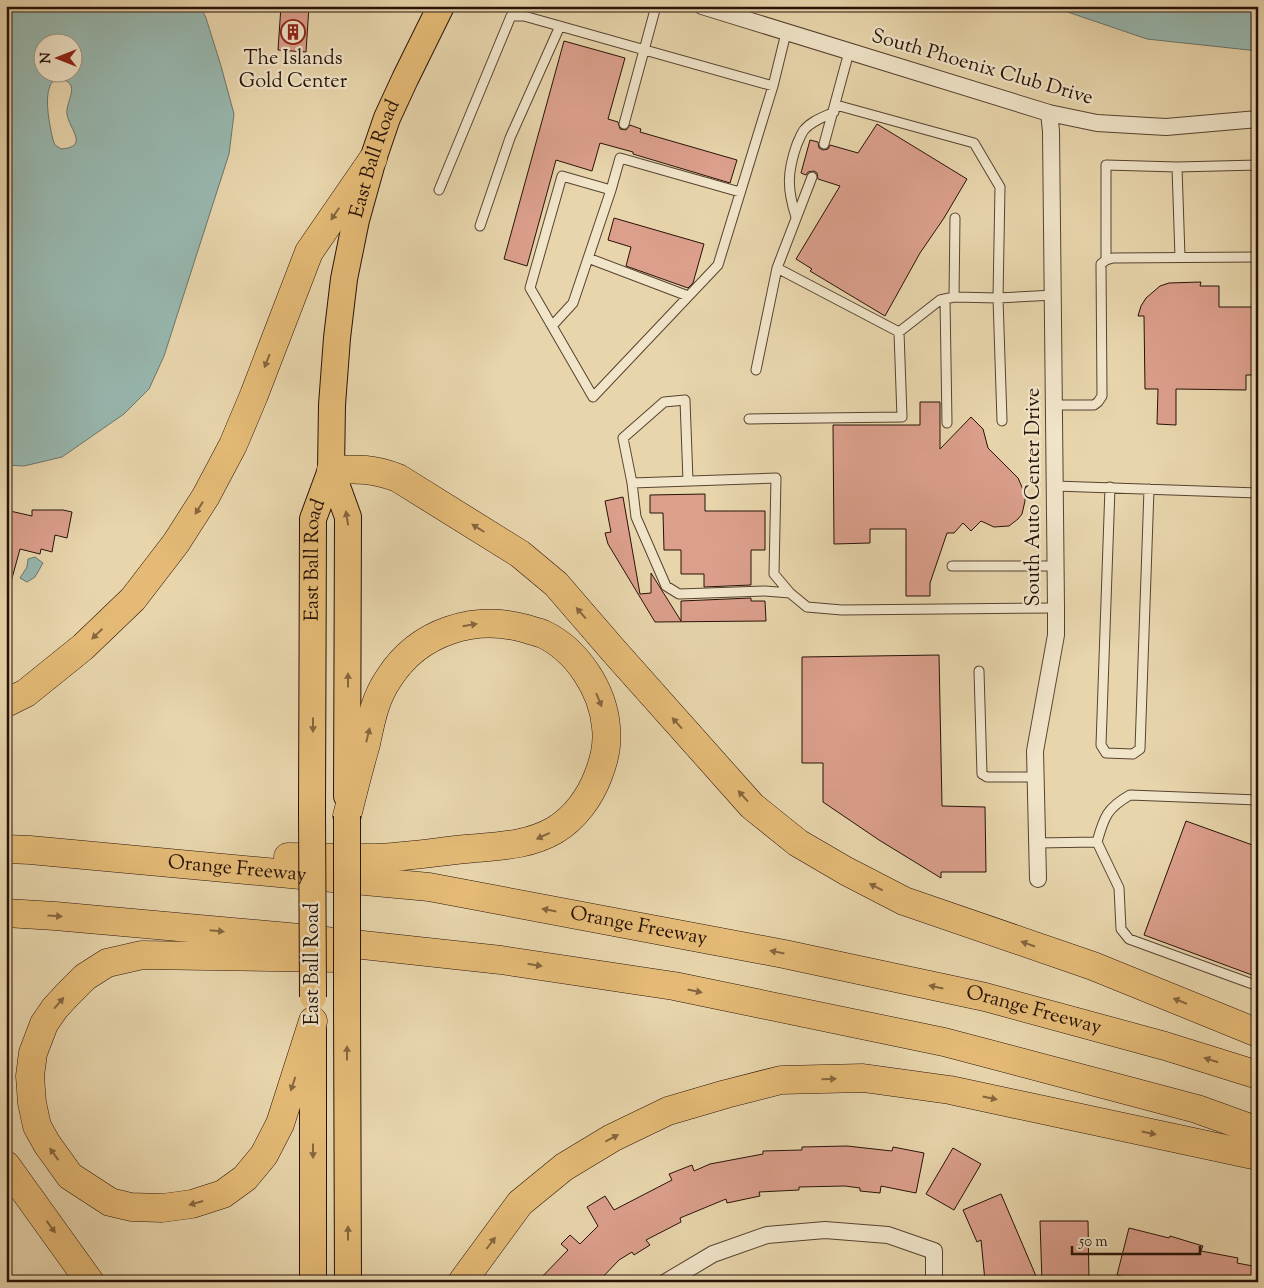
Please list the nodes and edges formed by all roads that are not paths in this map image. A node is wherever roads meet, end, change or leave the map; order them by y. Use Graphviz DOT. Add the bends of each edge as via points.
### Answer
graph roads {
  1 [pos="441,6"];
  2 [pos="656,6"];
  3 [pos="702,6"];
  4 [pos="560,26"];
  5 [pos="786,33"];
  6 [pos="645,49"];
  7 [pos="849,52"];
  8 [pos="773,86"];
  9 [pos="835,108"];
  10 [pos="1049,113"];
  11 [pos="1258,119"];
  12 [pos="624,124"];
  13 [pos="824,144"];
  14 [pos="618,148"];
  15 [pos="620,158"];
  16 [pos="373,160"];
  17 [pos="1258,165"];
  18 [pos="1177,167"];
  19 [pos="812,177"];
  20 [pos="440,190"];
  21 [pos="611,190"];
  22 [pos="740,192"];
  23 [pos="796,217"];
  24 [pos="955,218"];
  25 [pos="480,226"];
  26 [pos="1180,257"];
  27 [pos="1258,257"];
  28 [pos="588,258"];
  29 [pos="1106,260"];
  30 [pos="777,268"];
  31 [pos="1054,295"];
  32 [pos="688,296"];
  33 [pos="954,297"];
  34 [pos="998,298"];
  35 [pos="944,300"];
  36 [pos="552,326"];
  37 [pos="899,332"];
  38 [pos="756,370"];
  39 [pos="1055,404"];
  40 [pos="748,419"];
  41 [pos="1002,421"];
  42 [pos="946,423"];
  43 [pos="331,470"];
  44 [pos="688,481"];
  45 [pos="632,483"];
  46 [pos="1055,486"];
  47 [pos="1110,487"];
  48 [pos="1149,489"];
  49 [pos="1258,493"];
  50 [pos="952,566"];
  51 [pos="1056,566"];
  52 [pos="790,593"];
  53 [pos="1056,608"];
  54 [pos="980,671"];
  55 [pos="6,703"];
  56 [pos="1036,777"];
  57 [pos="1258,800"];
  58 [pos="347,816"];
  59 [pos="1097,842"];
  60 [pos="1037,844"];
  61 [pos="18,850"];
  62 [pos="1038,879"];
  63 [pos="6,913"];
  64 [pos="501,960"];
  65 [pos="1258,986"];
  66 [pos="313,1009"];
  67 [pos="1258,1032"];
  68 [pos="1258,1075"];
  69 [pos="1258,1131"];
  70 [pos="1258,1156"];
  71 [pos="6,1165"];
  72 [pos="90,1282"];
  73 [pos="313,1282"];
  74 [pos="348,1282"];
  75 [pos="462,1282"];
  76 [pos="666,1282"];
  77 [pos="934,1282"];
  1 -- 16 [label="main road, East Ball Road" via="394,103"];
  2 -- 6 [label="lane"];
  3 -- 5 [label="street, South Phoenix Club Drive"];
  4 -- 6 [label="lane"];
  4 -- 20 [label="lane" via="524,16 510,16"];
  4 -- 25 [label="lane" via="510,138"];
  5 -- 7 [label="street, South Phoenix Club Drive"];
  5 -- 8 [label="lane"];
  6 -- 8 [label="lane"];
  6 -- 12 [label="lane"];
  7 -- 9 [label="lane"];
  7 -- 10 [label="street, South Phoenix Club Drive"];
  8 -- 22 [label="lane"];
  9 -- 13 [label="lane"];
  9 -- 23 [label="lane" via="803,131 791,162 789,182"];
  9 -- 34 [label="lane" via="974,143 1000,187"];
  10 -- 11 [label="street, South Phoenix Club Drive" via="1097,123 1166,127"];
  10 -- 31 [label="street, South Auto Center Drive"];
  14 -- 15 [label="lane"];
  15 -- 21 [label="lane"];
  15 -- 22 [label="lane"];
  16 -- 43 [label="main road, East Ball Road" via="344,279 332,405"];
  16 -- 55 [label="highway, one-way" via="310,252 233,445 176,543 133,599 83,647 26,693"];
  17 -- 18 [label="lane"];
  18 -- 26 [label="lane"];
  18 -- 29 [label="lane" via="1106,165"];
  19 -- 23 [label="lane"];
  21 -- 28 [label="lane"];
  21 -- 36 [label="lane" via="562,176 530,288"];
  22 -- 32 [label="lane" via="718,265"];
  23 -- 30 [label="lane"];
  24 -- 33 [label="lane"];
  26 -- 27 [label="lane"];
  26 -- 29 [label="lane"];
  28 -- 32 [label="lane"];
  28 -- 36 [label="lane" via="573,303"];
  29 -- 39 [label="lane" via="1101,264 1102,396 1094,405"];
  30 -- 37 [label="lane"];
  30 -- 38 [label="lane"];
  31 -- 34 [label="lane"];
  31 -- 39 [label="street, South Auto Center Drive"];
  32 -- 36 [label="lane" via="593,396"];
  33 -- 34 [label="lane"];
  33 -- 35 [label="lane"];
  34 -- 41 [label="lane"];
  35 -- 37 [label="lane"];
  35 -- 42 [label="lane"];
  37 -- 40 [label="lane" via="902,418"];
  39 -- 46 [label="street, South Auto Center Drive"];
  58 -- 43 [label="main road, East Ball Road, one-way" via="348,517"];
  43 -- 66 [label="main road, East Ball Road, one-way, bridge" via="313,519"];
  67 -- 43 [label="highway, one-way" via="1093,966 904,901 798,843 752,806 556,584 520,554 398,478 380,471"];
  44 -- 45 [label="lane"];
  44 -- 45 [label="lane" via="685,400 664,402 623,438"];
  44 -- 52 [label="lane" via="776,478 774,574"];
  45 -- 52 [label="lane" via="636,517 666,586 679,594"];
  46 -- 47 [label="lane"];
  46 -- 51 [label="street, South Auto Center Drive"];
  47 -- 48 [label="lane"];
  47 -- 48 [label="lane" via="1101,745 1106,753 1133,754 1140,749"];
  48 -- 49 [label="lane"];
  50 -- 51 [label="lane"];
  51 -- 53 [label="street, South Auto Center Drive"];
  52 -- 53 [label="lane" via="807,607 842,610"];
  53 -- 56 [label="street, South Auto Center Drive" via="1056,635 1035,751"];
  54 -- 56 [label="lane" via="982,774 986,777"];
  56 -- 60 [label="street, South Auto Center Drive"];
  57 -- 59 [label="lane" via="1130,794 1116,803 1104,818"];
  58 -- 61 [label="highway, one-way" via="377,698 402,660 437,635 477,623 511,624 543,634 564,647 592,684 602,706 606,726 602,766 595,785 580,808 556,830 538,839 514,845 377,858"];
  74 -- 58 [label="main road, East Ball Road, one-way, bridge"];
  59 -- 60 [label="lane"];
  59 -- 65 [label="lane" via="1119,888 1121,929 1129,939"];
  60 -- 62 [label="street, South Auto Center Drive"];
  68 -- 61 [label="highway, Orange Freeway, one-way" via="985,997 784,954 429,887"];
  63 -- 64 [label="highway, one-way" via="289,937"];
  66 -- 64 [label="highway, one-way" via="280,1124 264,1155 245,1178 223,1194 192,1204 162,1208 131,1207 110,1202 70,1176 37,1126 30,1076 33,1053 44,1024 54,1008 85,977 107,963 142,955"];
  64 -- 69 [label="highway, one-way" via="674,986 944,1042 1198,1109"];
  66 -- 73 [label="main road, East Ball Road, one-way"];
  75 -- 70 [label="highway, one-way" via="520,1203 564,1167 612,1138 668,1111 781,1080 863,1078 950,1090"];
  71 -- 72 [label="highway, one-way"];
  76 -- 77 [label="street" via="713,1254 767,1235 825,1230 888,1235 934,1251"];
}
